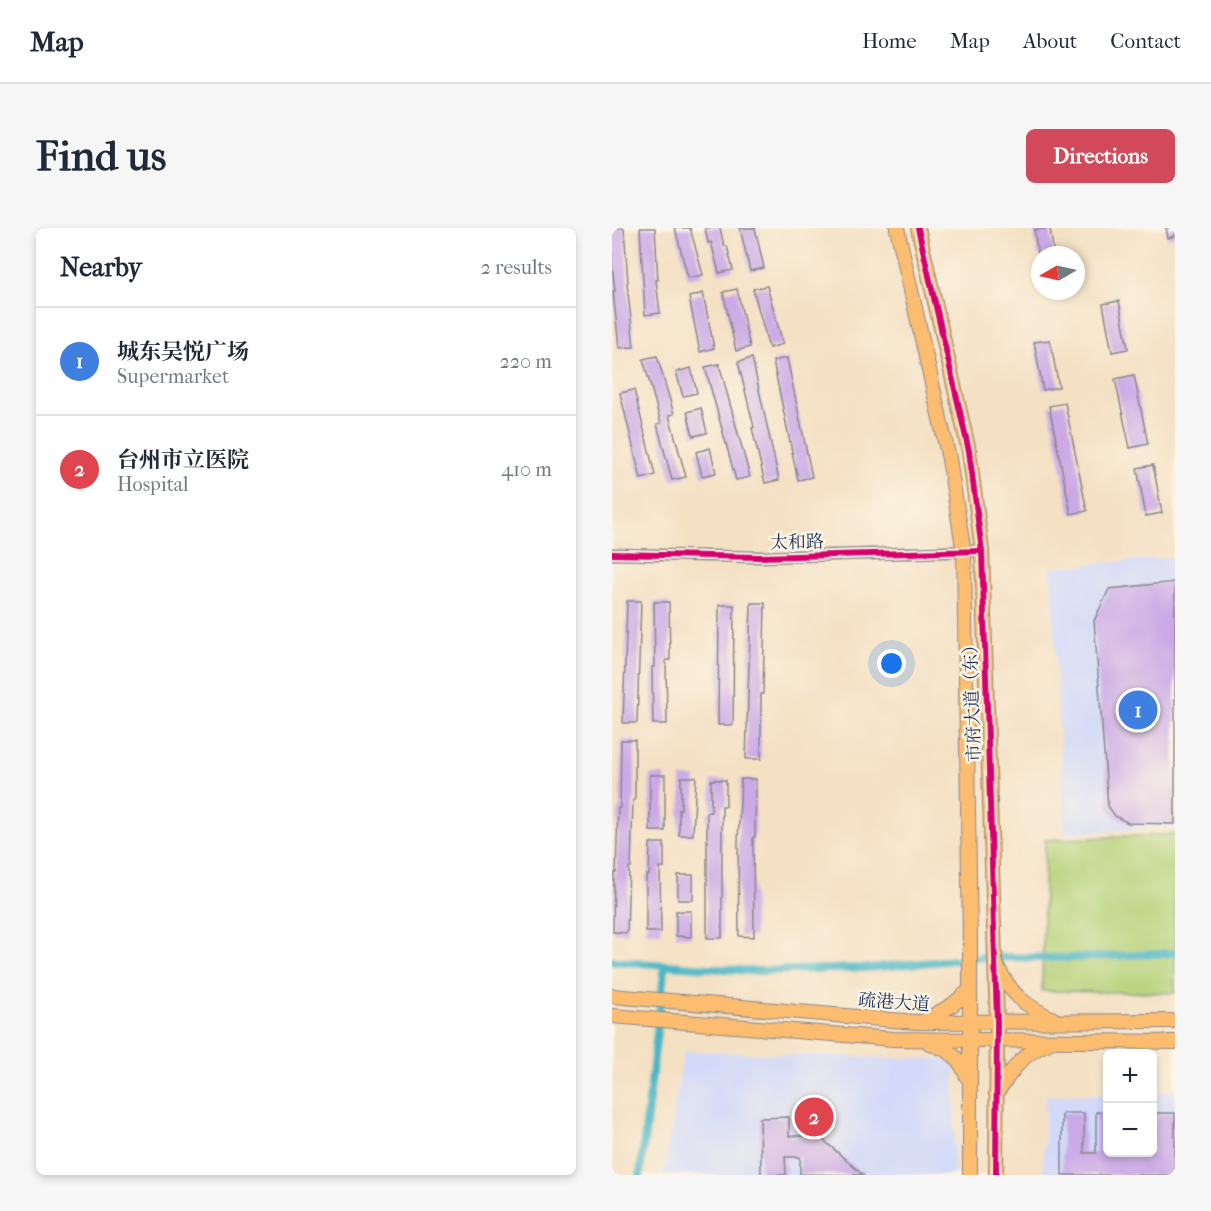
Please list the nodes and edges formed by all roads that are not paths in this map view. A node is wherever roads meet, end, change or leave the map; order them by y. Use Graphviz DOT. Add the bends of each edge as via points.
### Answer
graph roads {
  1 [pos="897,228"];
  2 [pos="918,228"];
  3 [pos="982,551"];
  4 [pos="964,553"];
  5 [pos="612,554"];
  6 [pos="994,960"];
  7 [pos="969,986"];
  8 [pos="612,996"];
  9 [pos="612,1016"];
  10 [pos="1175,1021"];
  11 [pos="997,1022"];
  12 [pos="1058,1022"];
  13 [pos="920,1023"];
  14 [pos="969,1023"];
  15 [pos="917,1040"];
  16 [pos="969,1041"];
  17 [pos="997,1041"];
  18 [pos="1052,1042"];
  19 [pos="1175,1042"];
  20 [pos="969,1084"];
  21 [pos="996,1094"];
  22 [pos="970,1175"];
  23 [pos="996,1175"];
  1 -- 4 [label="main road, 市府大道（东）" via="949,459"];
  2 -- 3 [label="main road, 市府大道（东）" via="969,451"];
  3 -- 4 [label="street, 太和路"];
  3 -- 6 [label="main road, 市府大道（东）"];
  4 -- 5 [label="street, 太和路" via="760,557"];
  4 -- 7 [label="main road, 市府大道（东）"];
  6 -- 11 [label="main road, 市府大道（东）"];
  6 -- 12 [label="main road" via="1014,995"];
  7 -- 13 [label="main road" via="952,1005"];
  7 -- 14 [label="main road, 市府大道（东）"];
  8 -- 13 [label="main road, 疏港大道"];
  9 -- 15 [label="main road, 疏港大道"];
  10 -- 12 [label="main road, 疏港大道"];
  11 -- 12 [label="main road, 疏港大道"];
  11 -- 14 [label="main road, 疏港大道"];
  11 -- 17 [label="main road, 市府大道（东）"];
  13 -- 14 [label="main road, 疏港大道"];
  14 -- 16 [label="main road, 市府大道（东）"];
  15 -- 16 [label="main road, 疏港大道"];
  15 -- 20 [label="main road" via="951,1052 963,1066"];
  16 -- 17 [label="main road, 疏港大道"];
  16 -- 20 [label="main road, 市府大道（东）"];
  17 -- 18 [label="main road, 疏港大道"];
  17 -- 21 [label="main road, 市府大道（东）"];
  18 -- 19 [label="main road, 疏港大道"];
  18 -- 21 [label="main road" via="1021,1060"];
  20 -- 22 [label="main road, 市府大道（东）"];
  21 -- 23 [label="main road, 市府大道（东）"];
}
